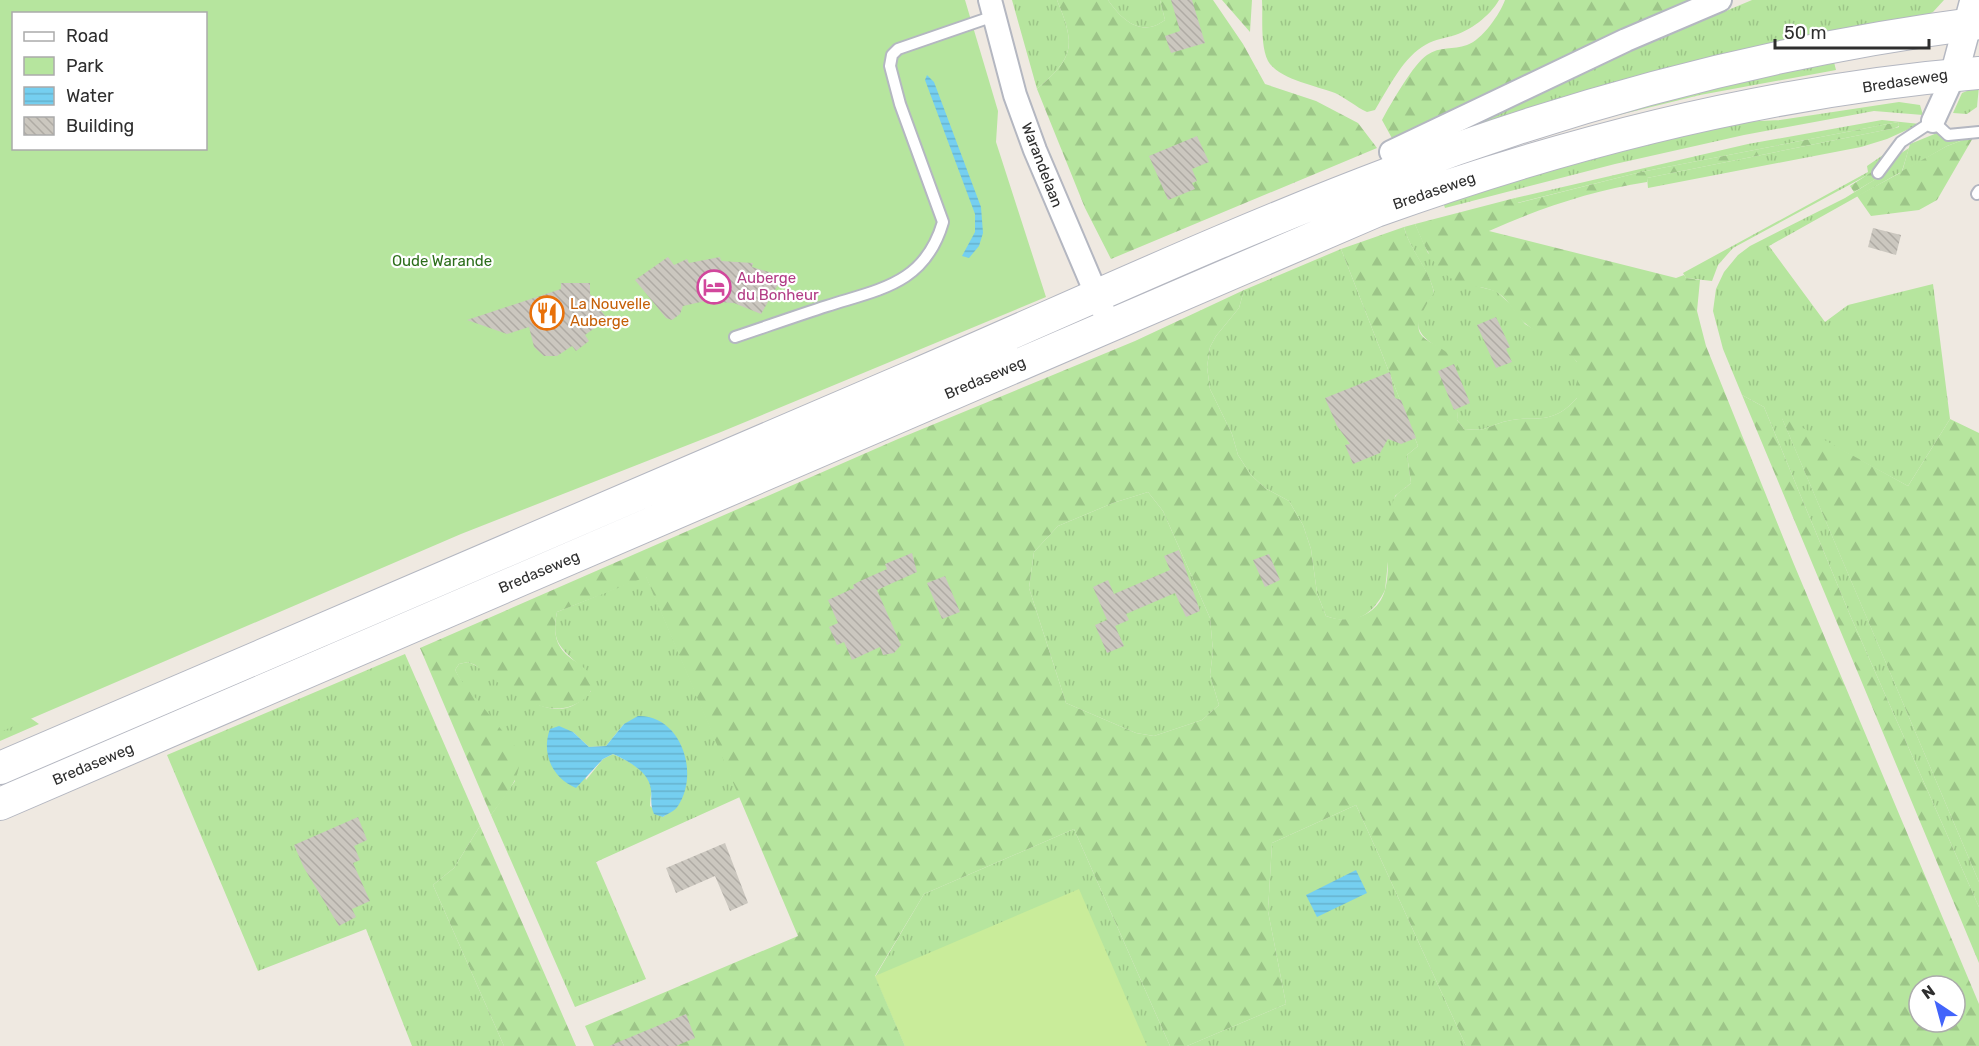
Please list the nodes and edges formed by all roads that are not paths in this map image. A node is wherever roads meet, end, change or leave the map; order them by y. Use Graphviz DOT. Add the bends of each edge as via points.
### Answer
graph roads {
  1 [pos="1720,0"];
  2 [pos="992,8"];
  3 [pos="1974,16"];
  4 [pos="1967,74"];
  5 [pos="1933,121"];
  6 [pos="1979,132"];
  7 [pos="1391,152"];
  8 [pos="1878,173"];
  9 [pos="1103,310"];
  10 [pos="735,337"];
  11 [pos="516,545"];
  12 [pos="526,578"];
  13 [pos="333,624"];
  14 [pos="346,655"];
  15 [pos="0,768"];
  16 [pos="0,804"];
  1 -- 7 [label="street" via="1626,40"];
  2 -- 9 [label="street, Warandelaan" via="1031,139"];
  2 -- 10 [label="lane" via="892,55 890,66 900,104 943,222 938,240 922,262 886,289"];
  3 -- 4 [label="street, Bredaseweg"];
  3 -- 9 [label="main road, Bredaseweg" via="1658,87 1525,126 1332,196"];
  4 -- 5 [label="street"];
  4 -- 9 [label="main road, Bredaseweg" via="1767,103 1543,156 1376,211"];
  5 -- 6 [label="lane" via="1948,135"];
  5 -- 8 [label="lane" via="1901,142"];
  9 -- 11 [label="main road, Bredaseweg"];
  9 -- 12 [label="main road, Bredaseweg"];
  11 -- 12 [label="main road" via="531,546 541,552"];
  11 -- 13 [label="main road, Bredaseweg"];
  12 -- 14 [label="main road, Bredaseweg"];
  13 -- 14 [label="main road"];
  13 -- 15 [label="main road, Bredaseweg"];
  14 -- 16 [label="main road, Bredaseweg"];
}
